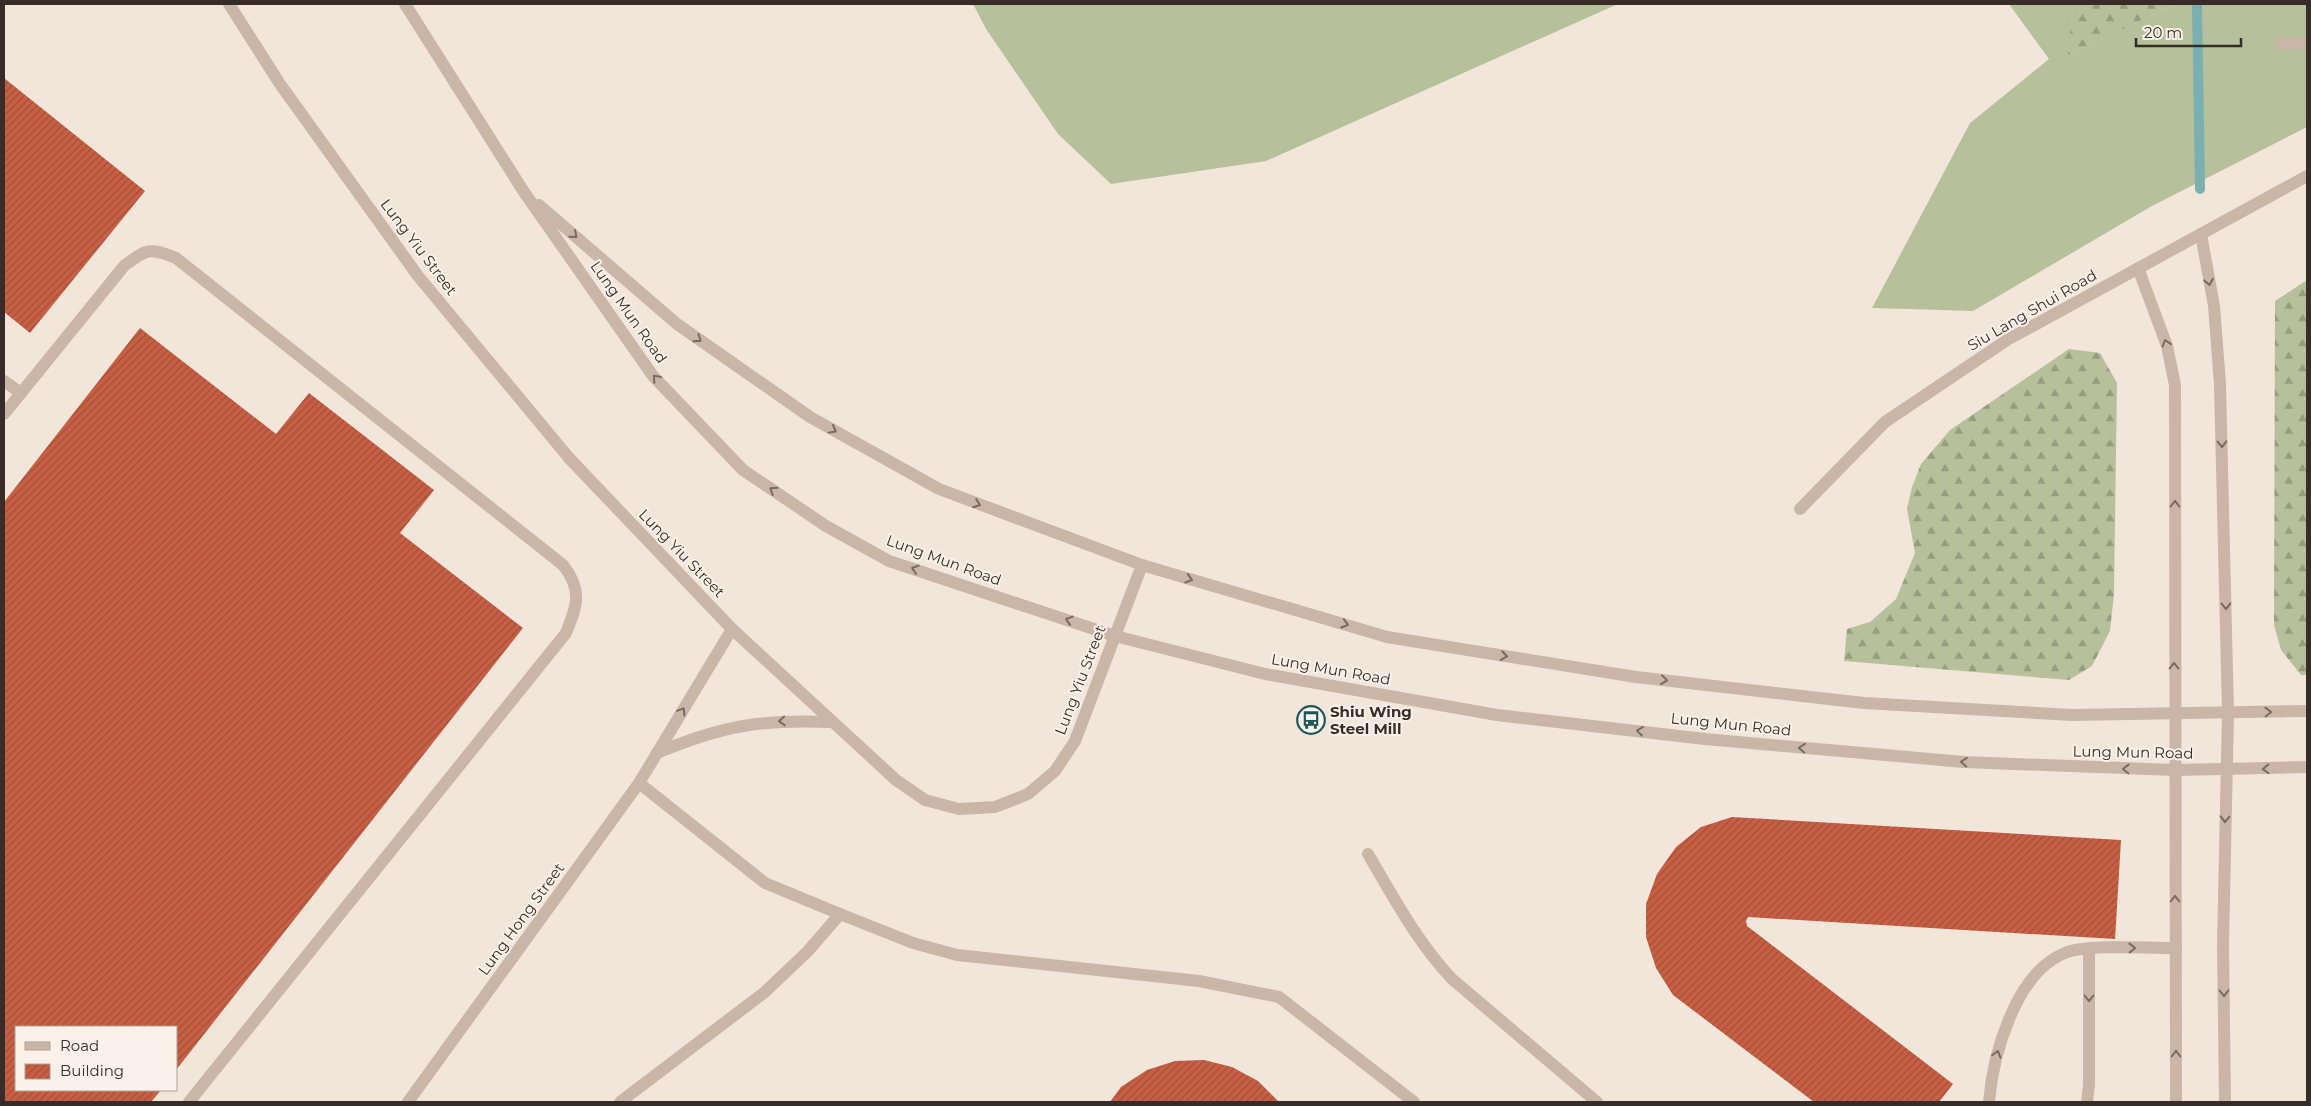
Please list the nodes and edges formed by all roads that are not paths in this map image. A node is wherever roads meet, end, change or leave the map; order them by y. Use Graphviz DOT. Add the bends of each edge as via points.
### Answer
graph roads {
  1 [pos="230,4"];
  2 [pos="405,4"];
  3 [pos="2307,43"];
  4 [pos="2280,44"];
  5 [pos="2307,176"];
  6 [pos="524,192"];
  7 [pos="2200,234"];
  8 [pos="2138,268"];
  9 [pos="4,381"];
  10 [pos="21,393"];
  11 [pos="4,414"];
  12 [pos="1800,509"];
  13 [pos="1142,565"];
  14 [pos="732,630"];
  15 [pos="1115,636"];
  16 [pos="2307,712"];
  17 [pos="2228,713"];
  18 [pos="2174,715"];
  19 [pos="831,722"];
  20 [pos="657,753"];
  21 [pos="2307,767"];
  22 [pos="2175,770"];
  23 [pos="2225,770"];
  24 [pos="639,784"];
  25 [pos="1368,854"];
  26 [pos="840,914"];
  27 [pos="2176,948"];
  28 [pos="2089,949"];
  29 [pos="190,1102"];
  30 [pos="408,1102"];
  31 [pos="620,1102"];
  32 [pos="1414,1102"];
  33 [pos="1597,1102"];
  34 [pos="1989,1102"];
  35 [pos="2087,1102"];
  36 [pos="2176,1102"];
  37 [pos="2225,1102"];
  1 -- 14 [label="street, Lung Yiu Street" via="280,84 418,276 569,458"];
  2 -- 6 [label="street, Lung Mun Road"];
  3 -- 4 [label="street"];
  5 -- 7 [label="street, Siu Lang Shui Road"];
  6 -- 13 [label="street, Lung Mun Road, one-way" via="677,324 810,417 939,489"];
  15 -- 6 [label="street, Lung Mun Road, one-way" via="889,560 826,526 743,470 653,376"];
  7 -- 8 [label="street, Siu Lang Shui Road"];
  7 -- 17 [label="street, one-way" via="2214,306 2220,384"];
  8 -- 12 [label="street, Siu Lang Shui Road" via="2007,340 1885,422"];
  18 -- 8 [label="street, one-way" via="2175,384 2167,346"];
  9 -- 10 [label="street"];
  10 -- 11 [label="street"];
  10 -- 29 [label="street" via="124,266 141,252 161,251 176,258 564,565 576,589 576,608 566,633"];
  13 -- 15 [label="street, Lung Yiu Street"];
  13 -- 18 [label="street, Lung Mun Road, one-way" via="1387,637 1636,677 1864,703 2072,715"];
  14 -- 19 [label="street, Lung Yiu Street"];
  20 -- 14 [label="street, Lung Hong Street, one-way"];
  15 -- 19 [label="street, Lung Yiu Street" via="1075,741 1055,771 1028,794 995,807 959,809 925,800 896,780"];
  22 -- 15 [label="street, Lung Mun Road, one-way" via="1964,762 1705,739 1507,716 1265,674"];
  17 -- 16 [label="street, Lung Mun Road, one-way"];
  17 -- 18 [label="street, Lung Mun Road"];
  17 -- 23 [label="street"];
  18 -- 22 [label="street"];
  19 -- 20 [label="street, one-way" via="786,720 742,724 698,735"];
  20 -- 24 [label="street, Lung Hong Street"];
  21 -- 23 [label="street, Lung Mun Road, one-way"];
  22 -- 23 [label="street, Lung Mun Road"];
  27 -- 22 [label="street, one-way"];
  23 -- 37 [label="street, one-way"];
  24 -- 26 [label="street" via="765,883"];
  24 -- 30 [label="street, Lung Hong Street"];
  25 -- 33 [label="street" via="1434,960 1452,979"];
  26 -- 31 [label="street" via="808,951 765,992"];
  26 -- 32 [label="street" via="913,943 957,955 1199,981 1279,996"];
  28 -- 27 [label="street, one-way"];
  36 -- 27 [label="street, one-way"];
  34 -- 28 [label="street, one-way" via="1997,1053 2028,983 2051,960 2067,952"];
  28 -- 35 [label="street, one-way"];
}
